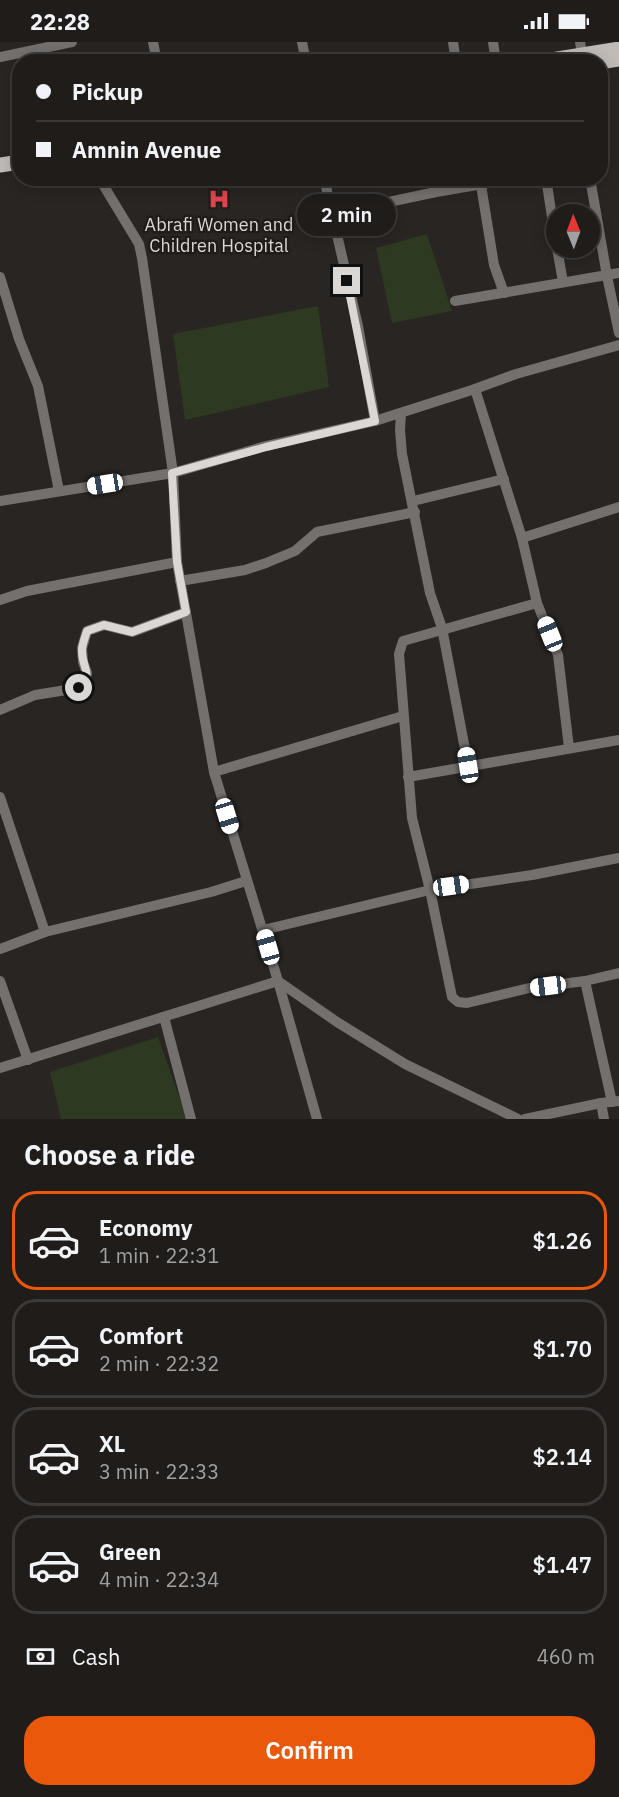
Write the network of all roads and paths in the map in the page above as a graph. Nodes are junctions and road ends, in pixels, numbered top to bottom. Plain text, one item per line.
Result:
1 (72, 42) edge
2 (581, 48) edge
3 (619, 49) edge
4 (14, 54) edge
5 (563, 54) edge
6 (104, 186) edge
7 (326, 186) edge
8 (463, 186) edge
9 (482, 186) edge
10 (547, 186) edge
11 (591, 186) edge
12 (550, 204) edge
13 (332, 214) junction
14 (559, 258) edge
15 (619, 273) edge
16 (607, 276) junction
17 (0, 277) edge
18 (563, 282) junction
19 (504, 293) junction
20 (455, 301) dead end
21 (619, 333) edge
22 (619, 345) edge
23 (475, 389) junction
24 (401, 413) junction
25 (375, 421) junction
26 (172, 473) junction
27 (504, 479) junction
28 (59, 491) junction
29 (0, 501) edge
30 (414, 506) junction
31 (619, 507) edge
32 (522, 538) junction
33 (177, 562) junction
34 (180, 581) junction
35 (0, 600) edge
36 (537, 603) junction
37 (186, 612) junction
38 (442, 628) junction
39 (0, 710) edge
40 (404, 716) junction
41 (619, 740) edge
42 (569, 748) junction
43 (468, 765) junction
44 (214, 772) junction
45 (408, 777) junction
46 (0, 797) edge
47 (619, 858) edge
48 (246, 880) junction
49 (430, 890) junction
50 (263, 930) junction
51 (45, 932) junction
52 (0, 949) edge
53 (619, 973) edge
54 (0, 981) edge
55 (278, 981) junction
56 (585, 981) junction
57 (164, 1017) junction
58 (27, 1060) junction
59 (0, 1068) edge
60 (610, 1102) edge
61 (191, 1119) edge
62 (317, 1119) edge
63 (518, 1119) edge
64 (525, 1119) edge
65 (604, 1119) edge

1 - 4 street
2 - 3 main road
2 - 5 main road
6 - 26 street
7 - 13 street
8 - 13 street
9 - 19 street
10 - 12 street
11 - 16 street
13 - 25 street
14 - 18 street
15 - 16 street
16 - 18 street
16 - 21 street
17 - 28 street
18 - 19 street
19 - 20 street
22 - 23 street
23 - 24 street
23 - 27 street
24 - 25 street
24 - 30 street
25 - 26 street
26 - 28 street
26 - 33 street
27 - 30 street
27 - 32 street
28 - 29 street
30 - 34 street
30 - 38 street
31 - 32 street
32 - 36 street
33 - 34 street
33 - 35 street
34 - 37 street
36 - 38 street
36 - 42 street
37 - 39 street
37 - 44 street
38 - 40 street
38 - 43 street
40 - 44 street
40 - 45 street
41 - 42 street
42 - 43 street
43 - 45 street
44 - 48 street
45 - 49 street
46 - 51 street
47 - 49 street
48 - 50 street
48 - 51 street
49 - 50 street
49 - 56 street
50 - 55 street
51 - 52 street
53 - 56 street
54 - 58 street
55 - 57 street
55 - 62 street
55 - 63 street
56 - 60 street
57 - 58 street
57 - 61 street
58 - 59 street
60 - 64 street
60 - 65 street

